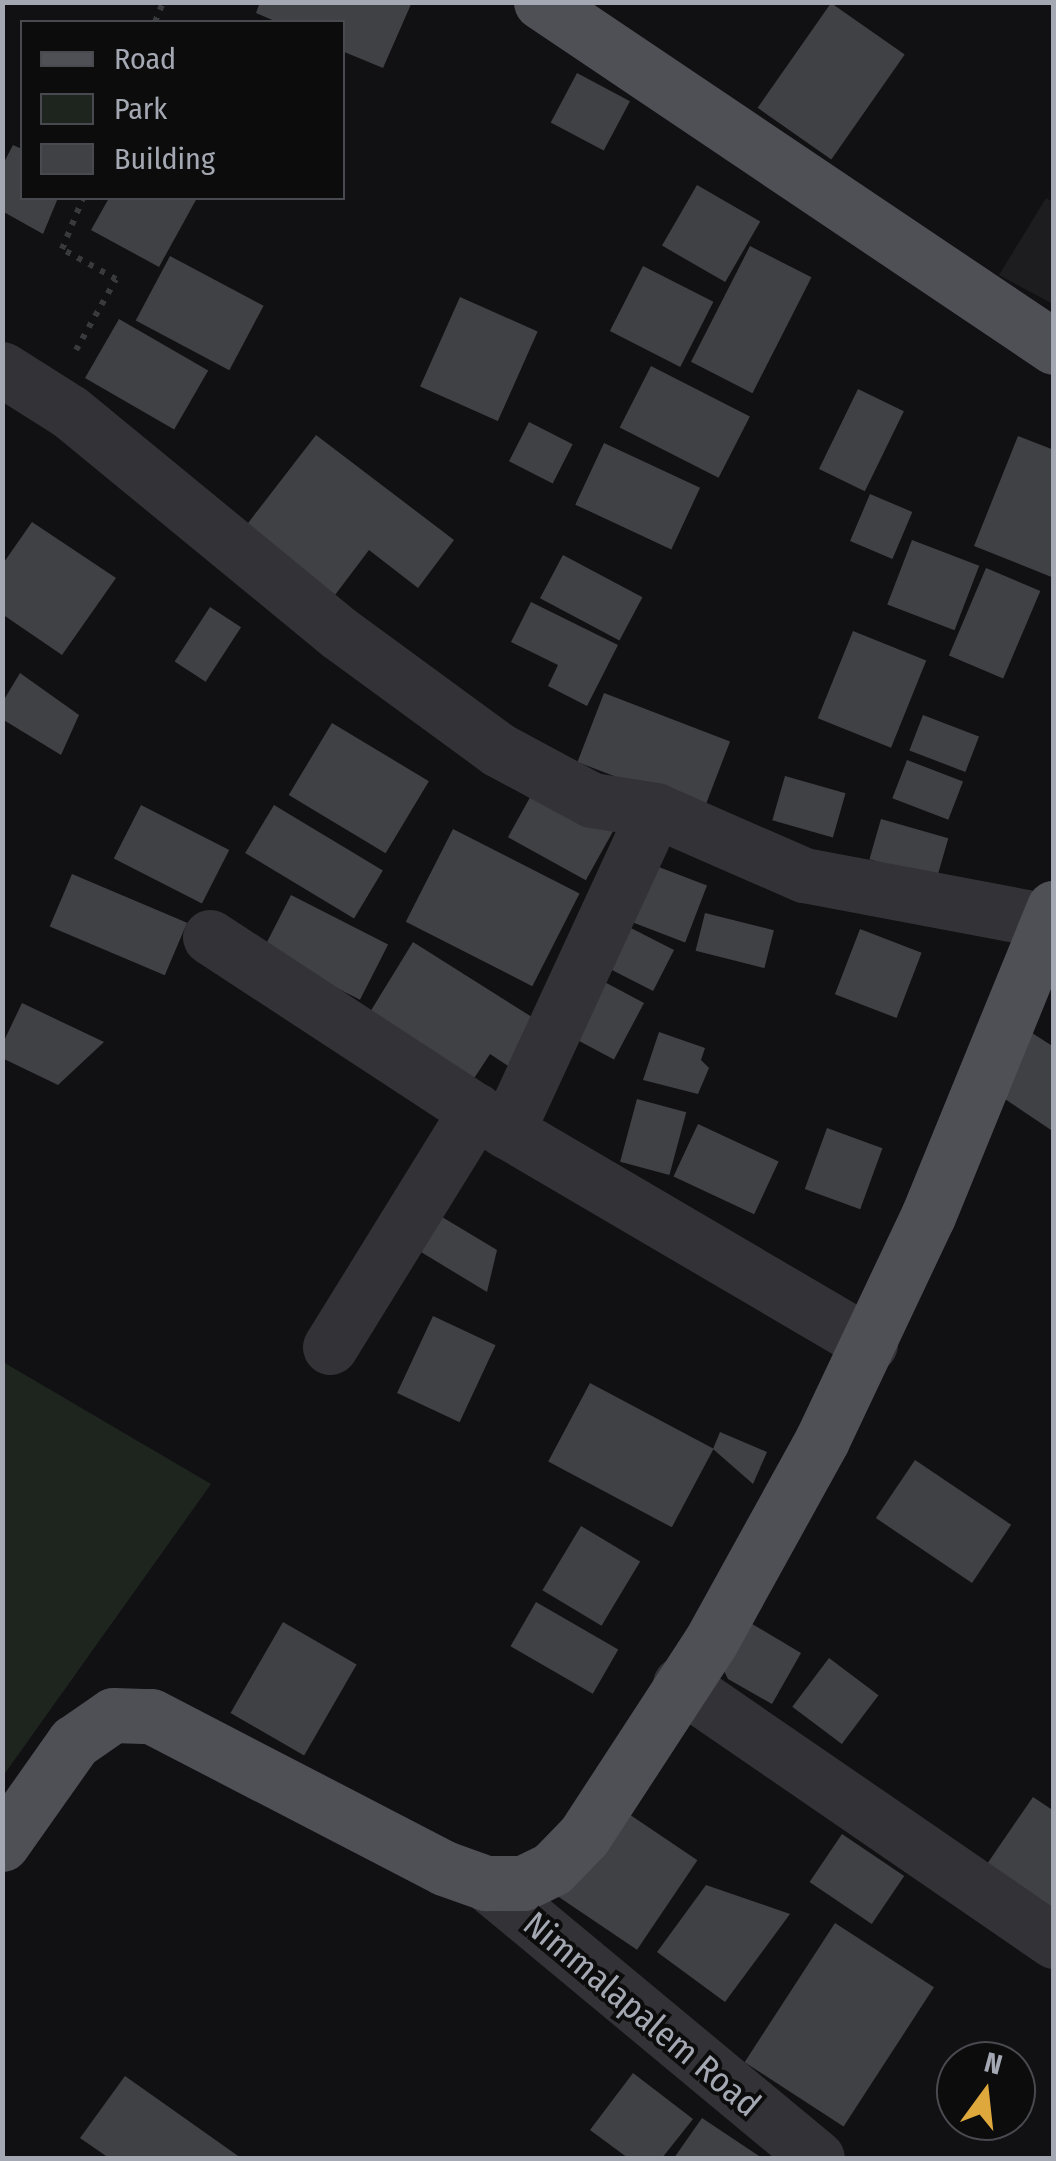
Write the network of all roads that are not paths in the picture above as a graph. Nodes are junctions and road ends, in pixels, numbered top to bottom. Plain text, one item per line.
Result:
1 (540, 2) edge
2 (1054, 347) edge
3 (19, 388) edge
4 (655, 810) junction
5 (1051, 914) edge
6 (210, 937) dead end
7 (492, 1121) junction
8 (870, 1344) junction
9 (330, 1347) dead end
10 (680, 1684) junction
11 (2, 1844) edge
12 (486, 1883) junction
13 (1054, 1941) edge
14 (801, 2154) edge

1 - 2 main road
3 - 4 street
4 - 5 street
4 - 7 street
5 - 8 main road
6 - 7 street
7 - 8 street
7 - 9 street
8 - 10 main road
10 - 12 main road
10 - 13 street
11 - 12 main road
12 - 14 street, Nimmalapalem Road

